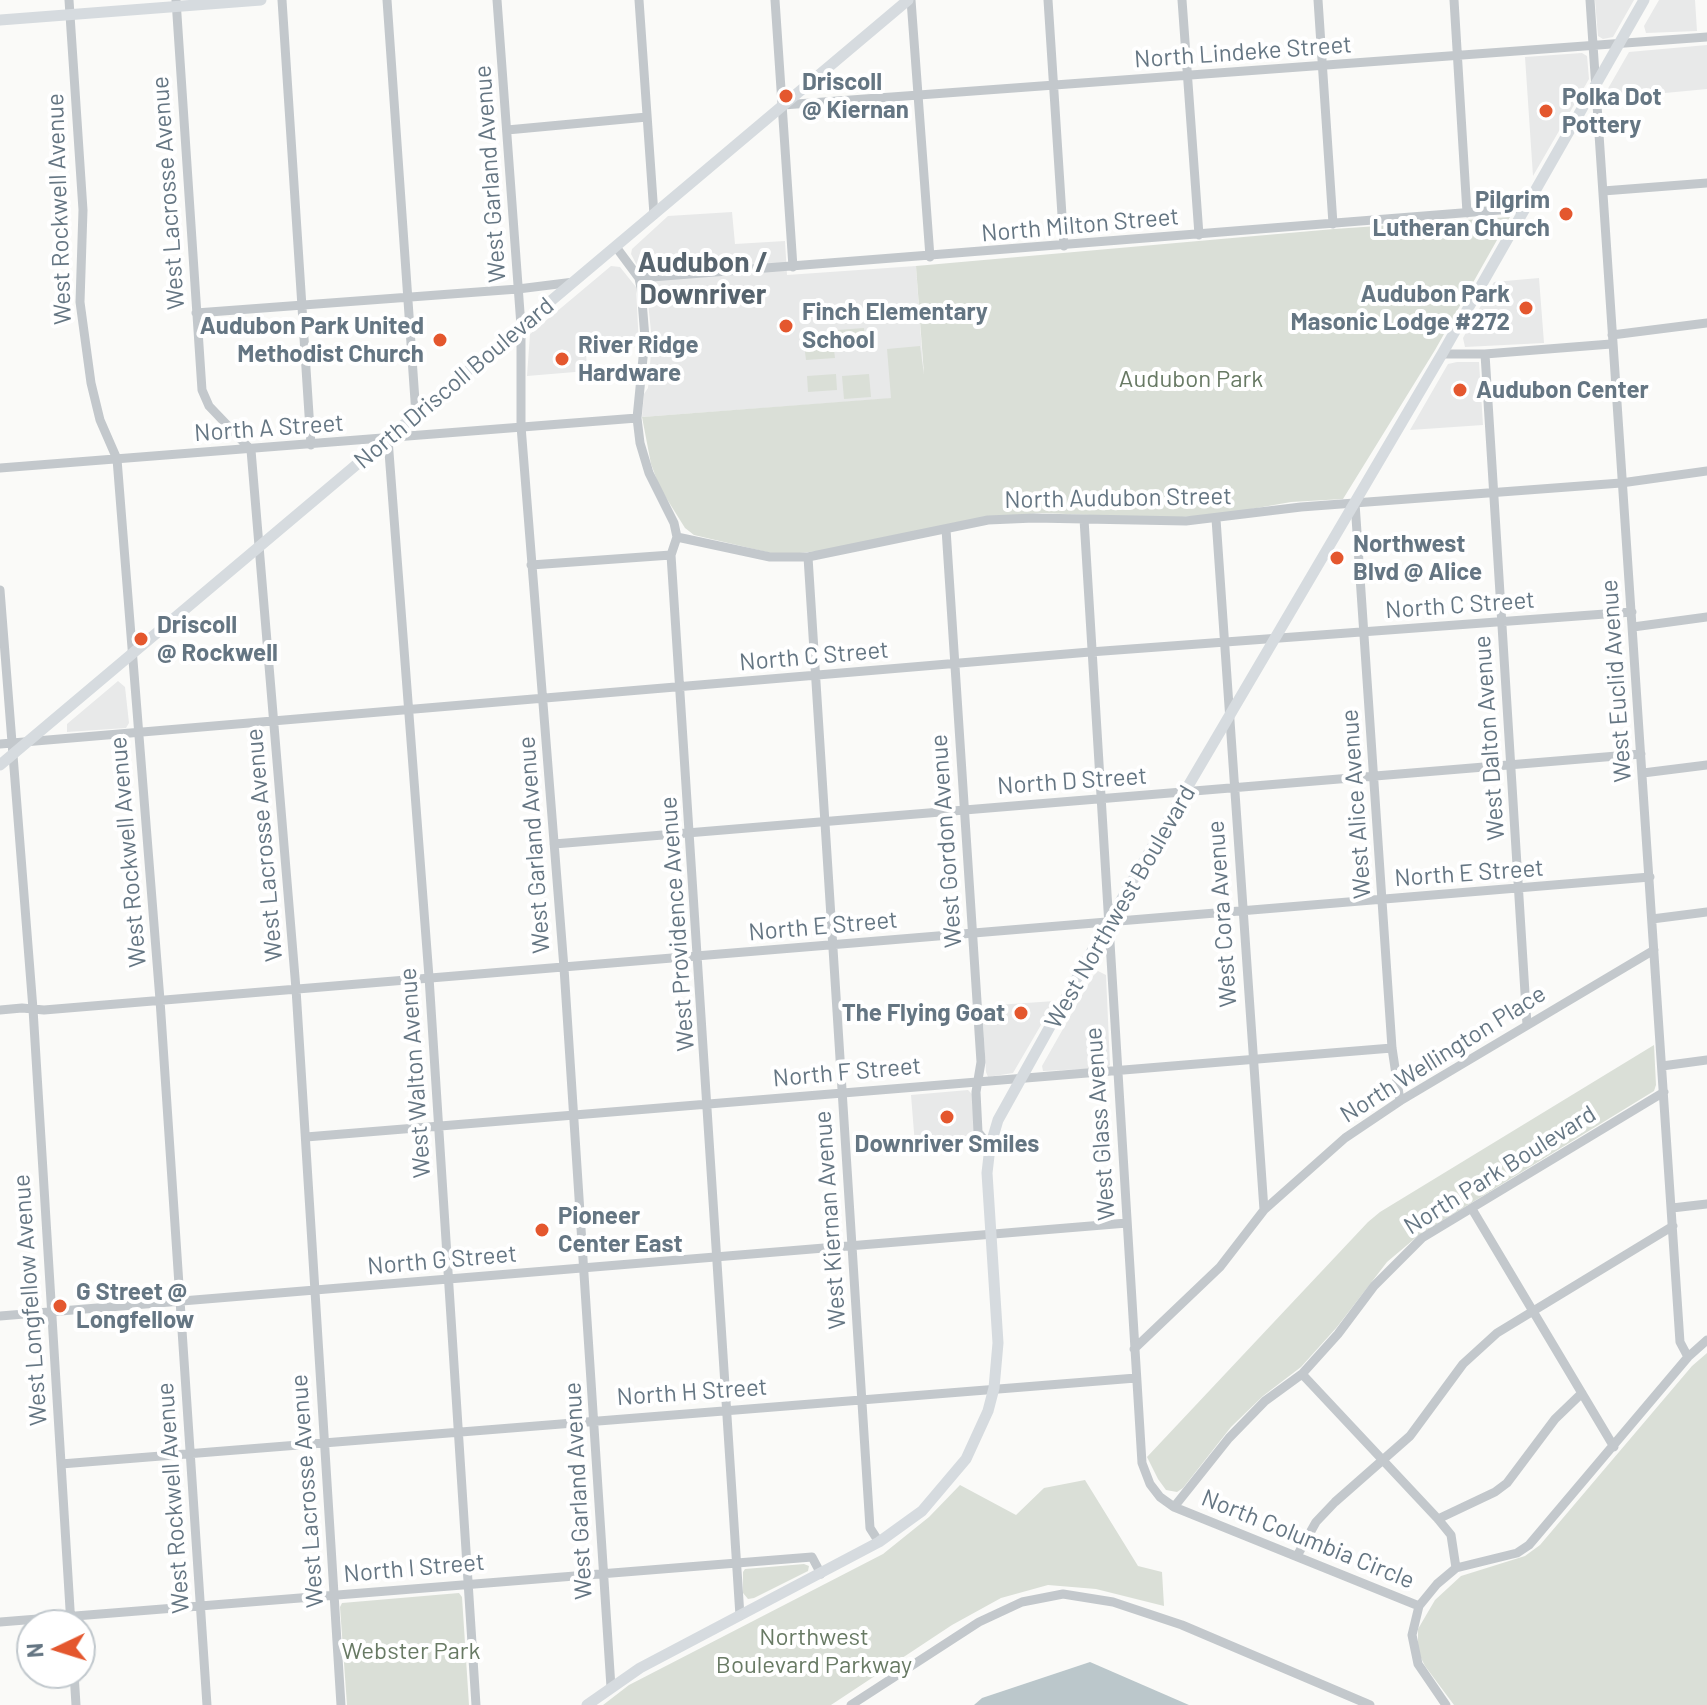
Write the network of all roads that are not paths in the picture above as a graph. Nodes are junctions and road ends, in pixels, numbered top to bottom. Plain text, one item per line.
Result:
1 (69, 0) edge
2 (261, 0) edge
3 (282, 0) edge
4 (387, 0) edge
5 (497, 0) edge
6 (639, 0) edge
7 (775, 0) edge
8 (910, 0) edge
9 (1048, 0) edge
10 (1182, 0) edge
11 (1318, 0) edge
12 (1454, 0) edge
13 (1590, 0) edge
14 (1644, 0) edge
15 (176, 3) edge
16 (70, 14) junction
17 (0, 20) edge
18 (1707, 37) edge
19 (1620, 42) junction
20 (1593, 43) junction
21 (1457, 56) junction
22 (1322, 66) junction
23 (1187, 77) junction
24 (1054, 86) junction
25 (1595, 88) junction
26 (917, 96) junction
27 (783, 105) junction
28 (647, 117) junction
29 (507, 130) junction
30 (1707, 183) edge
31 (1603, 191) junction
32 (1525, 208) junction
33 (1467, 213) junction
34 (654, 215) junction
35 (1333, 224) junction
36 (1199, 235) junction
37 (1064, 246) junction
38 (616, 247) junction
39 (930, 257) junction
40 (793, 267) junction
41 (639, 278) junction
42 (574, 282) junction
43 (518, 289) junction
44 (407, 297) junction
45 (301, 305) junction
46 (196, 313) junction
47 (1707, 323) edge
48 (521, 326) junction
49 (1612, 340) junction
50 (1442, 354) junction
51 (1485, 354) junction
52 (416, 415) junction
53 (637, 418) junction
54 (521, 426) junction
55 (388, 439) junction
56 (311, 445) junction
57 (251, 450) junction
58 (117, 459) junction
59 (0, 468) edge
60 (1707, 471) edge
61 (1621, 483) junction
62 (1494, 493) junction
63 (1355, 503) junction
64 (1084, 519) junction
65 (1216, 519) junction
66 (946, 529) junction
67 (677, 537) junction
68 (259, 547) junction
69 (671, 555) junction
70 (808, 557) junction
71 (531, 565) junction
72 (0, 590) edge
73 (1632, 612) junction
74 (1707, 617) edge
75 (1502, 622) junction
76 (1633, 627) junction
77 (1364, 632) junction
78 (1276, 639) junction
79 (1226, 643) junction
80 (1090, 652) junction
81 (133, 654) junction
82 (955, 664) junction
83 (816, 676) junction
84 (681, 687) junction
85 (542, 698) junction
86 (408, 710) junction
87 (274, 719) junction
88 (1229, 720) junction
89 (139, 732) junction
90 (30, 741) junction
91 (0, 744) edge
92 (13, 748) junction
93 (1641, 754) junction
94 (0, 765) edge
95 (1707, 765) edge
96 (1511, 766) junction
97 (1643, 773) junction
98 (1373, 777) junction
99 (1234, 789) junction
100 (1187, 793) junction
101 (1099, 799) junction
102 (964, 809) junction
103 (825, 821) junction
104 (691, 832) junction
105 (554, 844) junction
106 (1650, 877) junction
107 (1518, 890) junction
108 (1382, 899) junction
109 (1707, 912) edge
110 (1242, 913) junction
111 (1652, 919) junction
112 (1107, 924) junction
113 (972, 933) junction
114 (833, 946) junction
115 (1654, 950) junction
116 (699, 957) junction
117 (564, 968) junction
118 (429, 977) junction
119 (296, 989) junction
120 (160, 1000) junction
121 (33, 1009) junction
122 (0, 1010) edge
123 (1527, 1025) junction
124 (1392, 1048) junction
125 (1707, 1060) edge
126 (1252, 1061) junction
127 (1662, 1066) junction
128 (1117, 1071) junction
129 (1020, 1079) junction
130 (979, 1082) junction
131 (1664, 1092) junction
132 (841, 1093) junction
133 (1400, 1101) junction
134 (708, 1103) junction
135 (574, 1115) junction
136 (439, 1127) junction
137 (306, 1137) junction
138 (990, 1147) junction
139 (1707, 1204) edge
140 (1672, 1208) junction
141 (1472, 1209) junction
142 (1264, 1210) junction
143 (1127, 1223) junction
144 (1673, 1226) junction
145 (991, 1235) junction
146 (852, 1246) junction
147 (718, 1258) junction
148 (585, 1268) junction
149 (449, 1279) junction
150 (314, 1290) junction
151 (181, 1302) junction
152 (1533, 1310) junction
153 (51, 1312) junction
154 (0, 1316) edge
155 (1707, 1340) edge
156 (1134, 1349) junction
157 (1688, 1357) junction
158 (1302, 1374) junction
159 (1136, 1378) junction
160 (994, 1388) junction
161 (1582, 1393) junction
162 (862, 1398) junction
163 (727, 1410) junction
164 (594, 1419) junction
165 (459, 1431) junction
166 (324, 1443) junction
167 (1614, 1447) junction
168 (191, 1454) junction
169 (1383, 1461) junction
170 (61, 1464) junction
171 (1150, 1484) joint
172 (1174, 1507) junction
173 (1438, 1519) junction
174 (879, 1542) junction
175 (1297, 1556) junction
176 (736, 1562) junction
177 (1456, 1568) junction
178 (603, 1573) junction
179 (821, 1574) junction
180 (468, 1583) junction
181 (334, 1595) junction
182 (200, 1606) junction
183 (1419, 1606) junction
184 (70, 1609) edge
185 (740, 1616) junction
186 (96, 1618) edge
187 (611, 1687) junction
188 (207, 1705) edge
189 (341, 1705) edge
190 (476, 1705) edge
191 (587, 1705) edge
192 (851, 1705) edge
193 (1370, 1705) edge
194 (1446, 1705) edge

1 - 16 street, West Rockwell Avenue
2 - 15 main road
3 - 45 street
4 - 44 street
5 - 29 street, West Garland Avenue
6 - 28 street
7 - 27 street
8 - 26 street
8 - 27 main road, North Driscoll Boulevard
9 - 24 street
10 - 23 street
11 - 22 street
12 - 21 street
13 - 20 street, West Euclid Avenue
14 - 19 main road, West Northwest Boulevard
15 - 16 main road
15 - 46 street, West Lacrosse Avenue
16 - 17 main road
16 - 58 street, West Rockwell Avenue
18 - 19 street, North Lindeke Street
19 - 20 street, North Lindeke Street
19 - 25 main road, West Northwest Boulevard
20 - 21 street, North Lindeke Street
20 - 25 street, West Euclid Avenue
21 - 22 street, North Lindeke Street
21 - 33 street
22 - 23 street, North Lindeke Street
22 - 35 street
23 - 24 street, North Lindeke Street
23 - 36 street
24 - 26 street, North Lindeke Street
24 - 37 street
25 - 31 street, West Euclid Avenue
25 - 32 main road, West Northwest Boulevard
26 - 27 street, North Lindeke Street
26 - 39 street
27 - 34 main road, North Driscoll Boulevard
27 - 40 street
28 - 29 street
28 - 34 street
29 - 43 street, West Garland Avenue
30 - 31 street
31 - 49 street, West Euclid Avenue
32 - 33 street, North Milton Street
32 - 50 main road, West Northwest Boulevard
33 - 35 street, North Milton Street
34 - 38 main road, North Driscoll Boulevard
35 - 36 street, North Milton Street
36 - 37 street, North Milton Street
37 - 39 street, North Milton Street
38 - 41 street
38 - 42 main road, North Driscoll Boulevard
39 - 40 street, North Milton Street
40 - 41 street, North Milton Street
41 - 53 street
42 - 43 street
42 - 48 main road, North Driscoll Boulevard
43 - 44 street
43 - 48 street, West Garland Avenue
44 - 45 street
44 - 52 street
45 - 46 street
45 - 56 street
46 - 57 street, West Lacrosse Avenue
47 - 49 street
48 - 52 main road, North Driscoll Boulevard
48 - 54 street, West Garland Avenue
49 - 51 street
49 - 61 street, West Euclid Avenue
50 - 51 street
50 - 63 main road, West Northwest Boulevard
51 - 62 street, West Dalton Avenue
52 - 55 main road, North Driscoll Boulevard
53 - 54 street, North A Street
53 - 67 street
54 - 55 street, North A Street
54 - 71 street, West Garland Avenue
55 - 56 street, North A Street
55 - 68 main road, North Driscoll Boulevard
55 - 86 street, West Walton Avenue
56 - 57 street, North A Street
57 - 58 street, North A Street
57 - 68 street, West Lacrosse Avenue
58 - 59 street, North A Street
58 - 81 street, West Rockwell Avenue
60 - 61 street, North Audubon Street
61 - 62 street, North Audubon Street
61 - 73 street, West Euclid Avenue
62 - 63 street, North Audubon Street
62 - 75 street, West Dalton Avenue
63 - 65 street, North Audubon Street
63 - 77 street, West Alice Avenue
63 - 78 main road, West Northwest Boulevard
64 - 65 street, North Audubon Street
64 - 66 street, North Audubon Street
64 - 80 street, West Glass Avenue
65 - 79 street, West Cora Avenue
66 - 70 street, North Audubon Street
66 - 82 street, West Gordon Avenue
67 - 69 street, West Providence Avenue
67 - 70 street, North Audubon Street
68 - 81 main road, North Driscoll Boulevard
68 - 87 street, West Lacrosse Avenue
69 - 71 street
69 - 84 street, West Providence Avenue
70 - 83 street, West Kiernan Avenue
71 - 85 street, West Garland Avenue
72 - 92 street, West Longfellow Avenue
73 - 75 street, North C Street
73 - 76 street, West Euclid Avenue
74 - 76 street
75 - 77 street, North C Street
75 - 96 street, West Dalton Avenue
76 - 93 street, West Euclid Avenue
77 - 78 street, North C Street
77 - 98 street, West Alice Avenue
78 - 79 street, North C Street
78 - 88 main road, West Northwest Boulevard
79 - 80 street, North C Street
79 - 88 street, West Cora Avenue
80 - 82 street, North C Street
80 - 101 street, West Glass Avenue
81 - 89 street, West Rockwell Avenue
81 - 90 main road, North Driscoll Boulevard
82 - 83 street, North C Street
82 - 102 street, West Gordon Avenue
83 - 84 street, North C Street
83 - 103 street, West Kiernan Avenue
84 - 85 street, North C Street
84 - 104 street, West Providence Avenue
85 - 86 street, North C Street
85 - 105 street, West Garland Avenue
86 - 87 street, North C Street
86 - 118 street, West Walton Avenue
87 - 89 street, North C Street
87 - 119 street, West Lacrosse Avenue
88 - 99 street, West Cora Avenue
88 - 100 main road, West Northwest Boulevard
89 - 90 street, North C Street
89 - 120 street, West Rockwell Avenue
90 - 92 main road, North Driscoll Boulevard
91 - 92 street
92 - 94 main road, North Driscoll Boulevard
92 - 121 street, West Longfellow Avenue
93 - 96 street, North D Street
93 - 97 street, West Euclid Avenue
95 - 97 street
96 - 98 street, North D Street
96 - 107 street, West Dalton Avenue
97 - 106 street, West Euclid Avenue
98 - 99 street, North D Street
98 - 108 street, West Alice Avenue
99 - 100 street, North D Street
99 - 110 street, West Cora Avenue
100 - 101 street, North D Street
100 - 112 main road, West Northwest Boulevard
101 - 102 street, North D Street
101 - 112 street, West Glass Avenue
102 - 103 street, North D Street
102 - 113 street, West Gordon Avenue
103 - 104 street, North D Street
103 - 114 street, West Kiernan Avenue
104 - 105 street, North D Street
104 - 116 street, West Providence Avenue
105 - 117 street, West Garland Avenue
106 - 107 street, North E Street
106 - 111 street, West Euclid Avenue
107 - 108 street, North E Street
107 - 123 street, West Dalton Avenue
108 - 110 street, North E Street
108 - 124 street, West Alice Avenue
109 - 111 street
110 - 112 street, North E Street
110 - 126 street, West Cora Avenue
111 - 115 street, West Euclid Avenue
112 - 113 street, North E Street
112 - 128 street, West Glass Avenue
112 - 129 main road, West Northwest Boulevard
113 - 114 street, North E Street
113 - 130 street, West Gordon Avenue
114 - 116 street, North E Street
114 - 132 street, West Kiernan Avenue
115 - 123 street, North Wellington Place
115 - 127 street, West Euclid Avenue
116 - 117 street, North E Street
116 - 134 street, West Providence Avenue
117 - 118 street, North E Street
117 - 135 street, West Garland Avenue
118 - 119 street, North E Street
118 - 136 street, West Walton Avenue
119 - 120 street, North E Street
119 - 137 street, West Lacrosse Avenue
120 - 121 street, North E Street
120 - 151 street, West Rockwell Avenue
121 - 122 street, North E Street
121 - 153 street, West Longfellow Avenue
123 - 133 street, North Wellington Place
124 - 126 street, North F Street
124 - 133 street, West Alice Avenue
125 - 127 street
126 - 128 street, North F Street
126 - 142 street, West Cora Avenue
127 - 131 street, West Euclid Avenue
128 - 129 street, North F Street
128 - 143 street, West Glass Avenue
129 - 130 street, North F Street
129 - 138 main road, West Northwest Boulevard
130 - 132 street, North F Street
130 - 138 street, West Gordon Avenue
131 - 140 street, West Euclid Avenue
131 - 141 street, North Park Boulevard
132 - 134 street, North F Street
132 - 146 street, West Kiernan Avenue
133 - 142 street, North Wellington Place
134 - 135 street, North F Street
134 - 147 street, West Providence Avenue
135 - 136 street, North F Street
135 - 148 street, West Garland Avenue
136 - 137 street, North F Street
136 - 149 street, West Walton Avenue
137 - 150 street, West Lacrosse Avenue
138 - 145 main road, West Northwest Boulevard
139 - 140 street
140 - 144 street, West Euclid Avenue
141 - 152 street
141 - 158 street, North Park Boulevard
142 - 156 street, North Wellington Place
143 - 145 street, North G Street
143 - 156 street, West Glass Avenue
144 - 152 street
144 - 157 street, West Euclid Avenue
145 - 146 street, North G Street
145 - 160 main road, West Northwest Boulevard
146 - 147 street, North G Street
146 - 162 street, West Kiernan Avenue
147 - 148 street, North G Street
147 - 163 street, West Providence Avenue
148 - 149 street, North G Street
148 - 164 street, West Garland Avenue
149 - 150 street, North G Street
149 - 165 street, West Walton Avenue
150 - 151 street, North G Street
150 - 166 street, West Lacrosse Avenue
151 - 153 street, North G Street
151 - 168 street, West Rockwell Avenue
152 - 161 street
152 - 169 street
153 - 154 street, North G Street
153 - 170 street, West Longfellow Avenue
155 - 157 street, North Columbia Circle
156 - 159 street, West Glass Avenue
157 - 167 street, North Columbia Circle
158 - 169 street
158 - 172 street, North Park Boulevard
159 - 160 street, North H Street
159 - 171 street, West Glass Avenue
160 - 162 street, North H Street
160 - 174 main road, West Northwest Boulevard
161 - 167 street
161 - 173 street
162 - 163 street, North H Street
162 - 174 street, West Kiernan Avenue
163 - 164 street, North H Street
163 - 176 street, West Providence Avenue
164 - 165 street, North H Street
164 - 178 street, West Garland Avenue
165 - 166 street, North H Street
165 - 180 street, West Walton Avenue
166 - 168 street, North H Street
166 - 181 street, West Lacrosse Avenue
167 - 177 street, North Columbia Circle
168 - 170 street, North H Street
168 - 182 street, West Rockwell Avenue
169 - 173 street
169 - 175 street
170 - 184 street, West Longfellow Avenue
171 - 172 street, North Columbia Circle
172 - 175 street, North Columbia Circle
173 - 177 street
174 - 179 main road, West Northwest Boulevard
175 - 183 street, North Columbia Circle
176 - 178 street, North I Street
176 - 179 street, North I Street
176 - 185 street, West Providence Avenue
177 - 183 street, North Columbia Circle
178 - 180 street, North I Street
178 - 187 street, West Garland Avenue
179 - 185 main road, West Northwest Boulevard
180 - 181 street, North I Street
180 - 190 street, West Walton Avenue
181 - 182 street, North I Street
181 - 189 street, West Lacrosse Avenue
182 - 186 street, North I Street
182 - 188 street, West Rockwell Avenue
183 - 194 street
185 - 187 main road, West Northwest Boulevard
187 - 191 main road, West Northwest Boulevard
192 - 193 street

